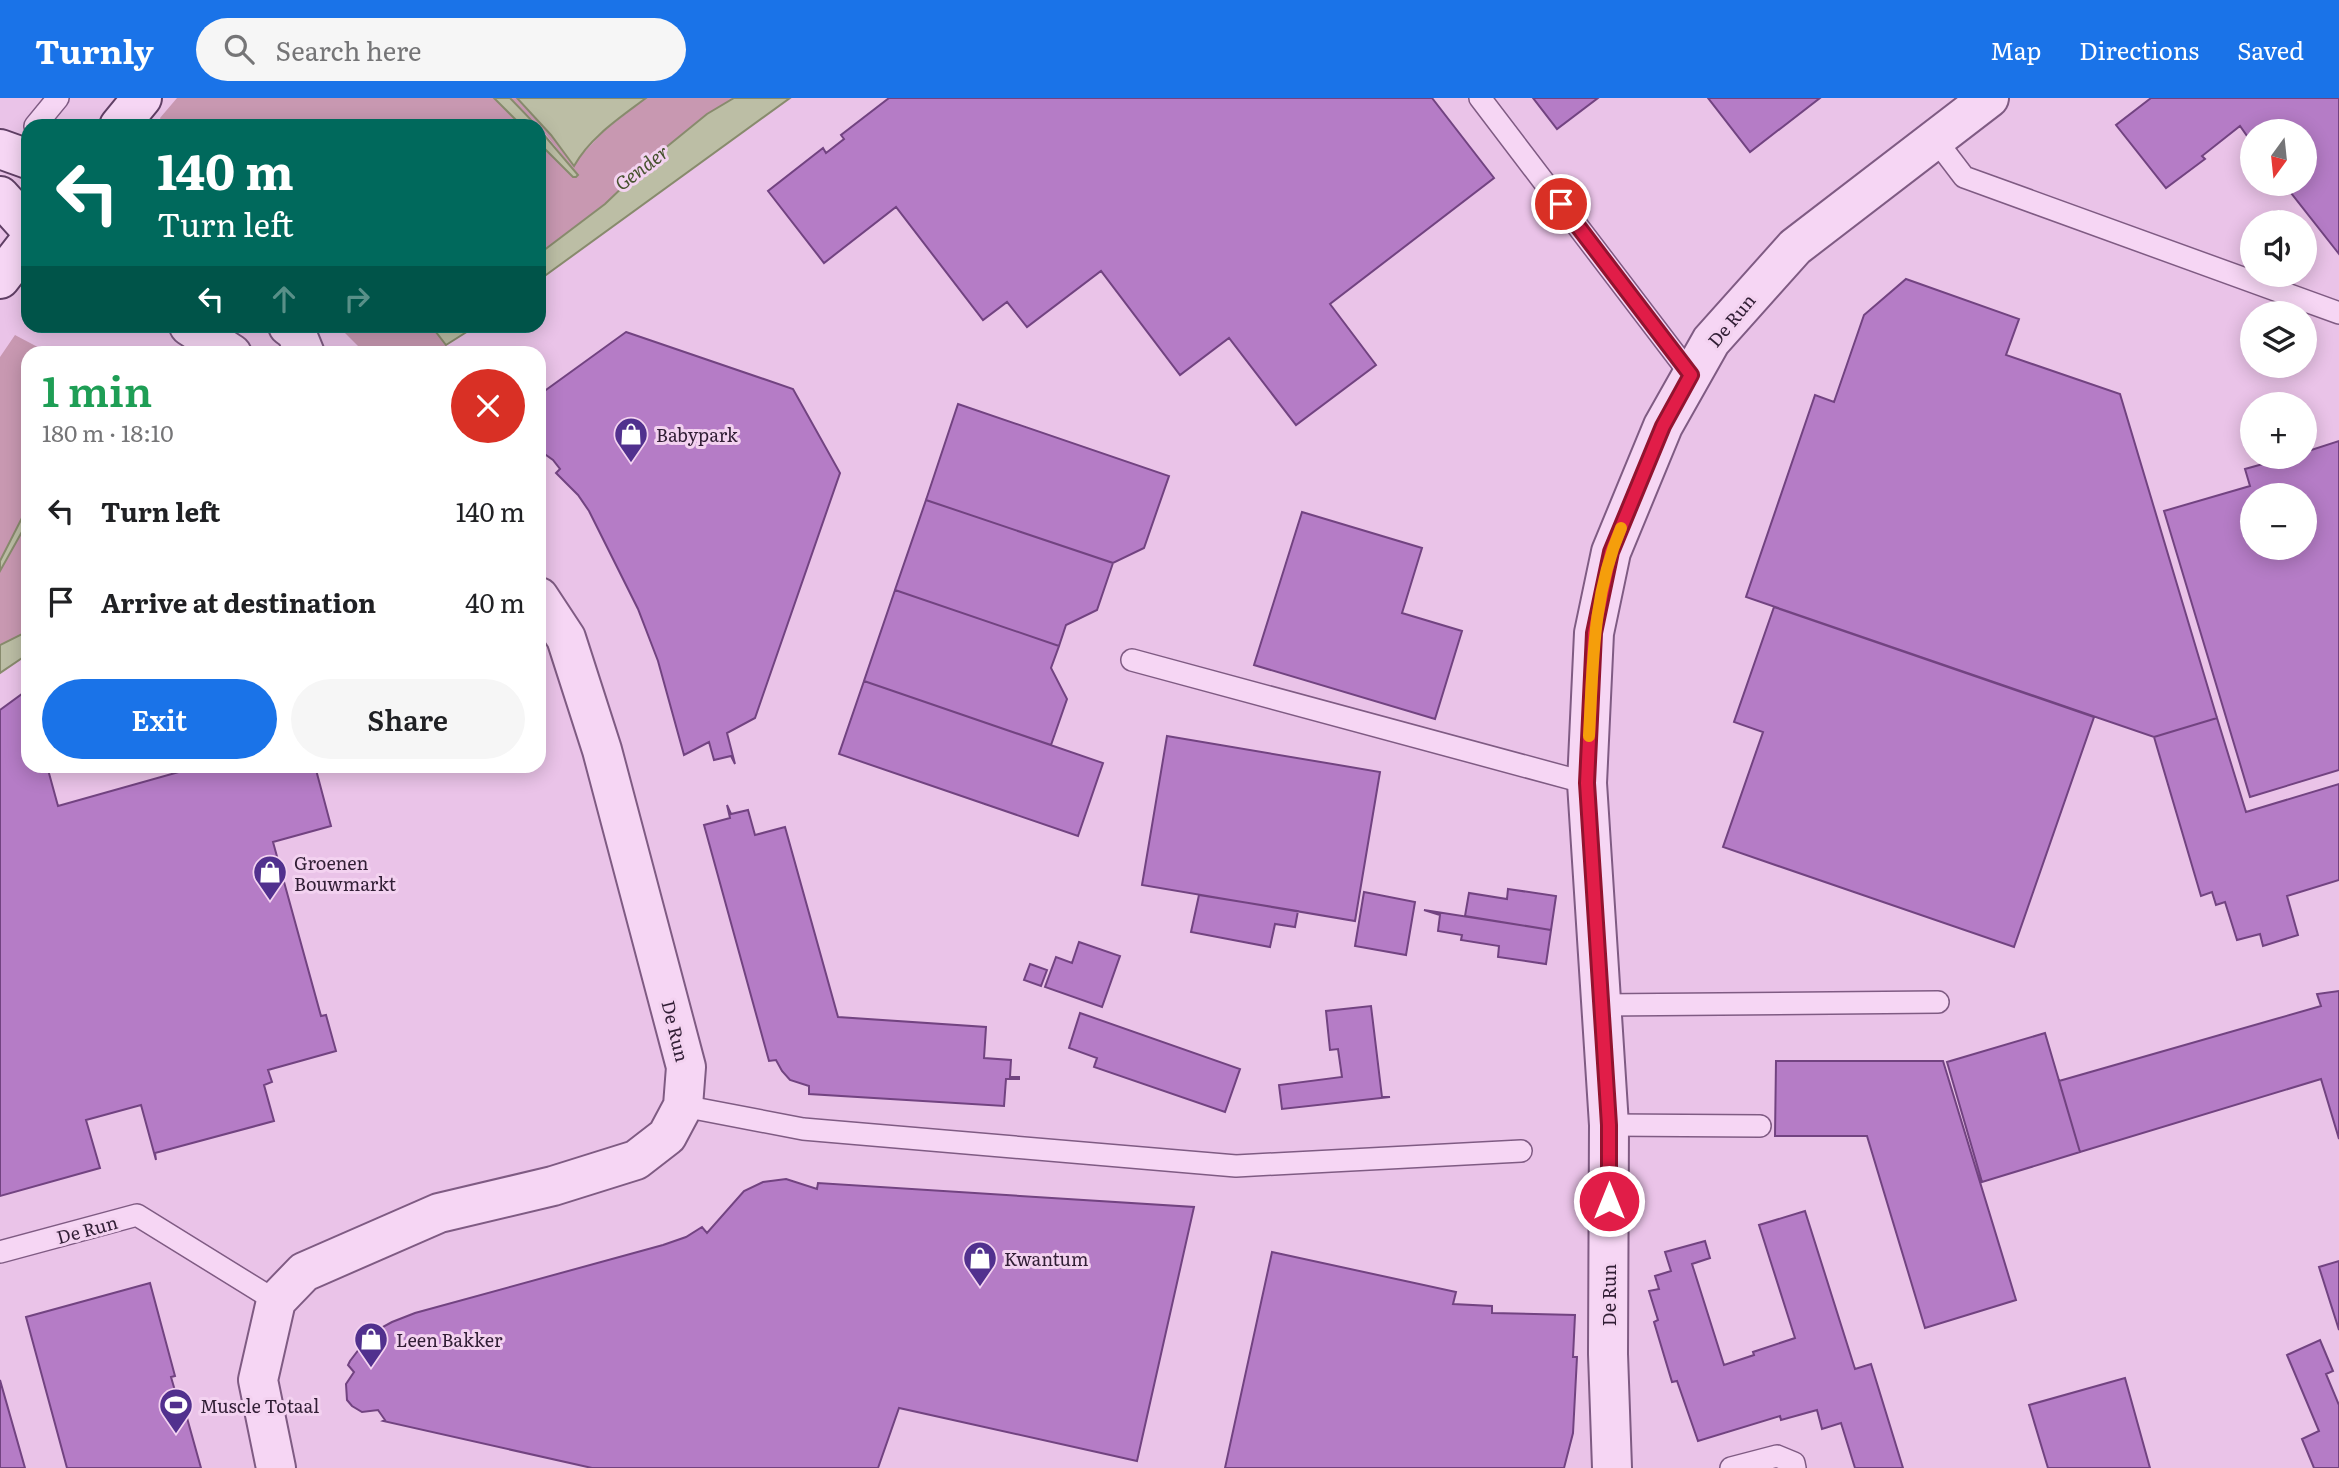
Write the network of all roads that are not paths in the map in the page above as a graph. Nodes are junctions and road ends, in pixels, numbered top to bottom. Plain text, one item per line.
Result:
1 (58, 98) edge
2 (142, 98) edge
3 (1480, 98) edge
4 (1989, 98) edge
5 (42, 119) edge
6 (125, 119) edge
7 (1935, 139) junction
8 (0, 196) edge
9 (21, 219) edge
10 (21, 252) edge
11 (0, 279) edge
12 (2339, 313) edge
13 (200, 333) edge
14 (220, 346) edge
15 (1691, 375) junction
16 (546, 608) edge
17 (1132, 660) dead end
18 (1587, 783) junction
19 (1938, 1002) dead end
20 (1601, 1005) junction
21 (683, 1106) junction
22 (1609, 1125) junction
23 (1760, 1126) dead end
24 (1521, 1151) dead end
25 (0, 1252) edge
26 (276, 1301) junction
27 (276, 1468) edge
28 (1612, 1468) edge
29 (1731, 1468) edge
30 (1795, 1468) edge

1 - 5 lane
2 - 6 street
3 - 15 lane
4 - 7 street, De Run
7 - 12 lane
7 - 15 street, De Run
8 - 9 street
10 - 11 street
13 - 14 street
15 - 18 street, De Run
16 - 21 street, De Run
17 - 18 lane
18 - 20 street, De Run
19 - 20 lane
20 - 22 street, De Run
21 - 24 lane
21 - 26 street, De Run
22 - 23 lane
22 - 28 street, De Run
25 - 26 lane, De Run
26 - 27 street
29 - 30 lane

